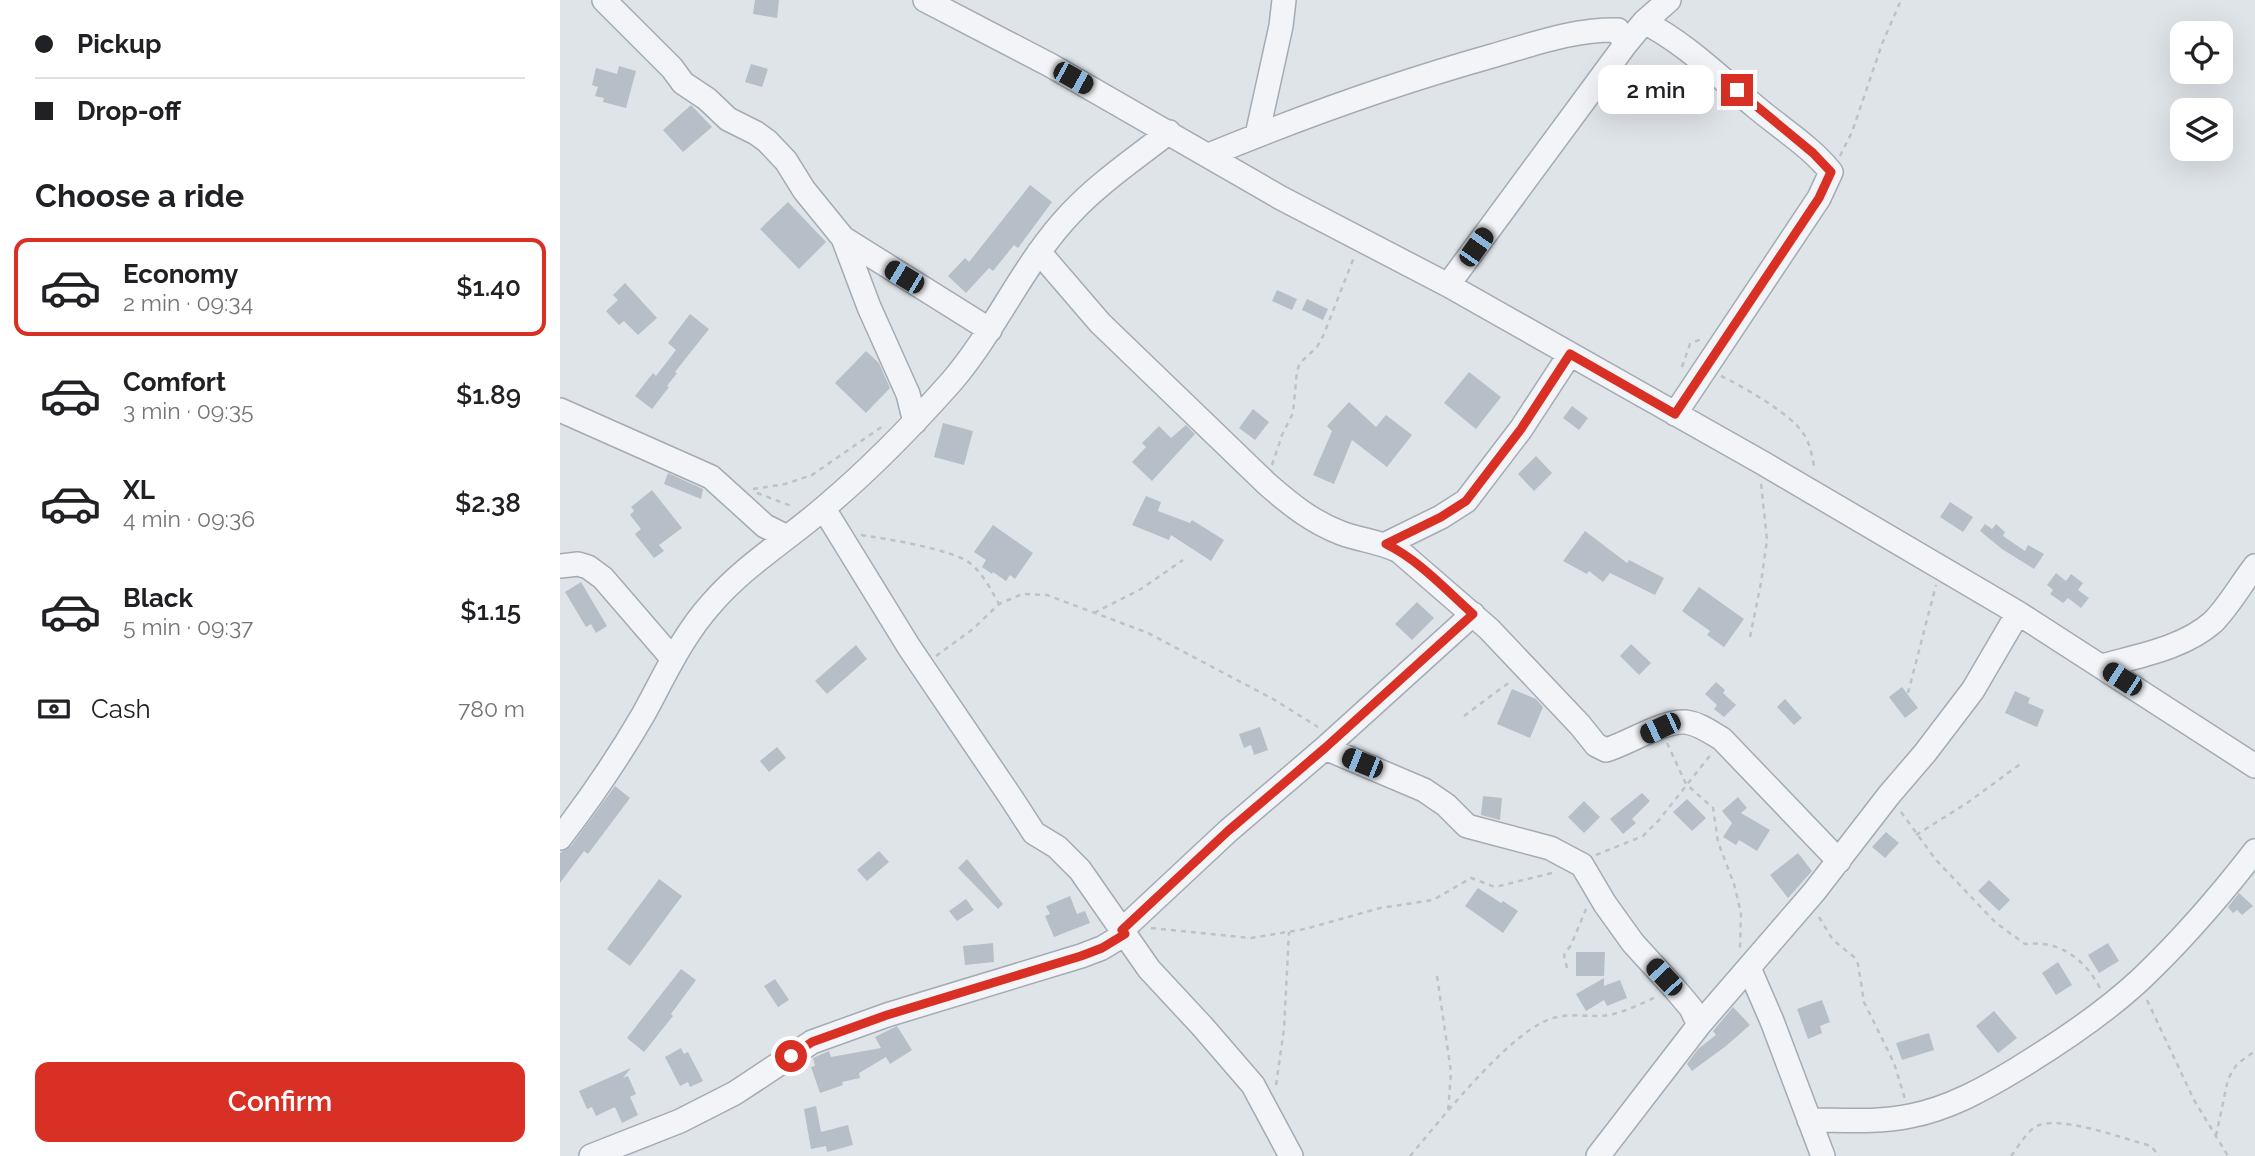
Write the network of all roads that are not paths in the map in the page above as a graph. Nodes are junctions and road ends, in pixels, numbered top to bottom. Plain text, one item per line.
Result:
1 (604, 0) edge
2 (925, 0) edge
3 (1284, 0) edge
4 (1669, 0) edge
5 (1644, 22) junction
6 (1625, 44) junction
7 (1169, 132) junction
8 (1257, 135) junction
9 (1209, 155) junction
10 (843, 238) junction
11 (1039, 253) junction
12 (1448, 285) junction
13 (990, 330) junction
14 (1570, 354) junction
15 (562, 413) edge
16 (1675, 414) junction
17 (914, 417) junction
18 (819, 512) junction
19 (787, 537) junction
20 (1386, 544) junction
21 (2255, 565) edge
22 (560, 566) edge
23 (2018, 612) junction
24 (1473, 614) junction
25 (672, 657) junction
26 (2102, 666) junction
27 (1330, 743) junction
28 (2255, 766) edge
29 (560, 838) edge
30 (2255, 851) edge
31 (1839, 861) junction
32 (1127, 927) junction
33 (1743, 975) junction
34 (1699, 1025) junction
35 (1809, 1120) junction
36 (590, 1156) edge
37 (1291, 1156) edge
38 (1598, 1156) edge
39 (1823, 1156) edge

1 - 10 street
2 - 7 street
3 - 8 street
4 - 5 street
5 - 6 street
5 - 16 street
6 - 8 street
6 - 12 street
7 - 9 street
7 - 11 street
8 - 9 street
9 - 12 street
10 - 13 street
10 - 17 street
11 - 13 street
11 - 20 street
12 - 14 street
13 - 17 street
14 - 16 street
14 - 20 street
15 - 19 street
16 - 23 street
17 - 18 street
18 - 19 street
18 - 32 street
19 - 25 street
20 - 24 street
21 - 26 street
22 - 25 street
23 - 26 street
23 - 31 street
24 - 27 street
24 - 31 street
25 - 29 street
26 - 28 street
27 - 32 street
27 - 34 street
30 - 35 street
31 - 33 street
32 - 36 street
32 - 37 street
33 - 34 street
33 - 35 street
34 - 38 street
35 - 39 street

